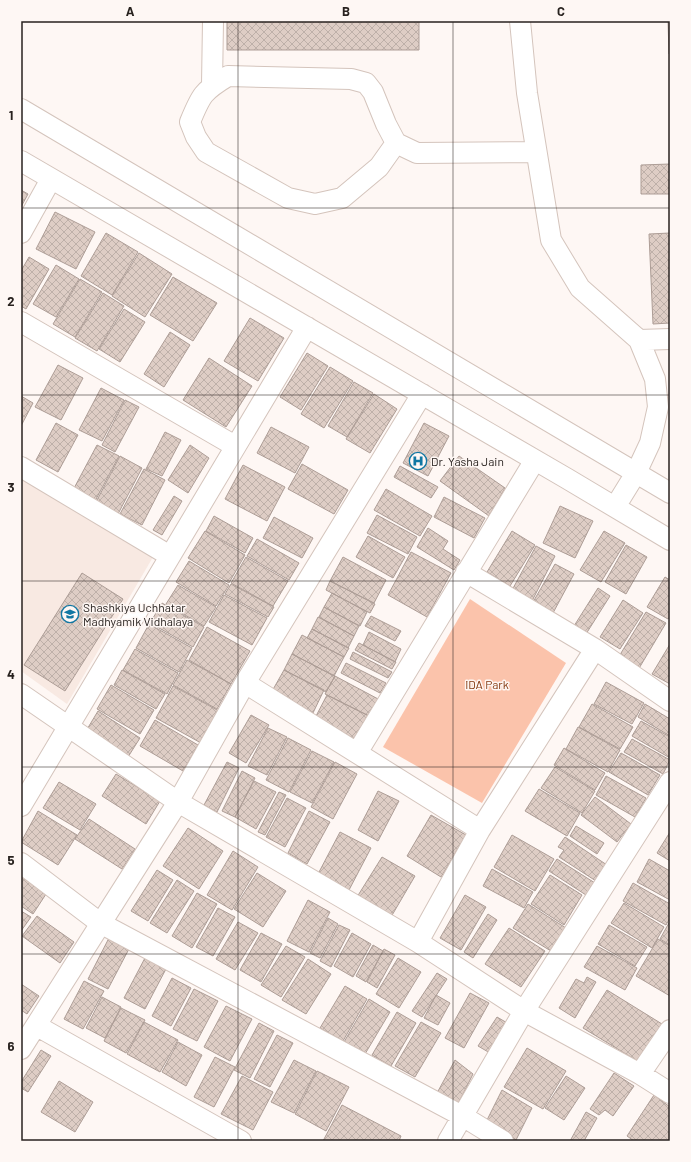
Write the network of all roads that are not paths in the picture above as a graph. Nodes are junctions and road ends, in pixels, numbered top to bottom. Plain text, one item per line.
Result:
1 (213, 21) edge
2 (520, 21) edge
3 (212, 85) junction
4 (21, 109) edge
5 (396, 143) junction
6 (536, 152) junction
7 (21, 161) edge
8 (51, 179) junction
9 (21, 233) edge
10 (21, 322) edge
11 (307, 327) junction
12 (670, 339) edge
13 (639, 340) junction
14 (422, 394) junction
15 (664, 409) edge
16 (235, 446) junction
17 (535, 460) junction
18 (21, 467) edge
19 (636, 473) junction
20 (670, 493) edge
21 (615, 507) junction
22 (670, 540) edge
23 (170, 556) junction
24 (466, 572) junction
25 (594, 649) junction
26 (245, 683) junction
27 (21, 694) edge
28 (670, 700) edge
29 (68, 728) junction
30 (357, 753) junction
31 (670, 782) edge
32 (178, 802) junction
33 (21, 806) edge
34 (480, 830) junction
35 (21, 863) edge
36 (100, 923) junction
37 (418, 942) junction
38 (524, 1011) junction
39 (37, 1026) junction
40 (670, 1030) edge
41 (21, 1049) edge
42 (640, 1074) junction
43 (670, 1093) edge
44 (464, 1117) junction
45 (242, 1141) edge
46 (448, 1141) edge
47 (503, 1141) edge

1 - 3 street
2 - 6 street
3 - 5 street
3 - 5 street
4 - 19 street
5 - 6 street
6 - 13 street
7 - 8 street
8 - 9 street
8 - 11 street
10 - 16 street
11 - 14 street
11 - 16 street
12 - 13 street
13 - 15 street
14 - 17 street
14 - 26 street
15 - 19 street
16 - 23 street
17 - 21 street
17 - 24 street
18 - 23 street
19 - 20 street
19 - 21 street
21 - 22 street
23 - 29 street
24 - 25 street
24 - 30 street
25 - 28 street
25 - 34 street
26 - 30 street
26 - 32 street
27 - 29 street
29 - 32 street
29 - 33 street
30 - 34 street
31 - 38 street
32 - 36 street
32 - 37 street
34 - 37 street
35 - 36 street
36 - 39 street
36 - 44 street
37 - 38 street
38 - 42 street
38 - 44 street
39 - 41 street
39 - 45 street
40 - 42 street
42 - 43 street
44 - 46 street
44 - 47 street

